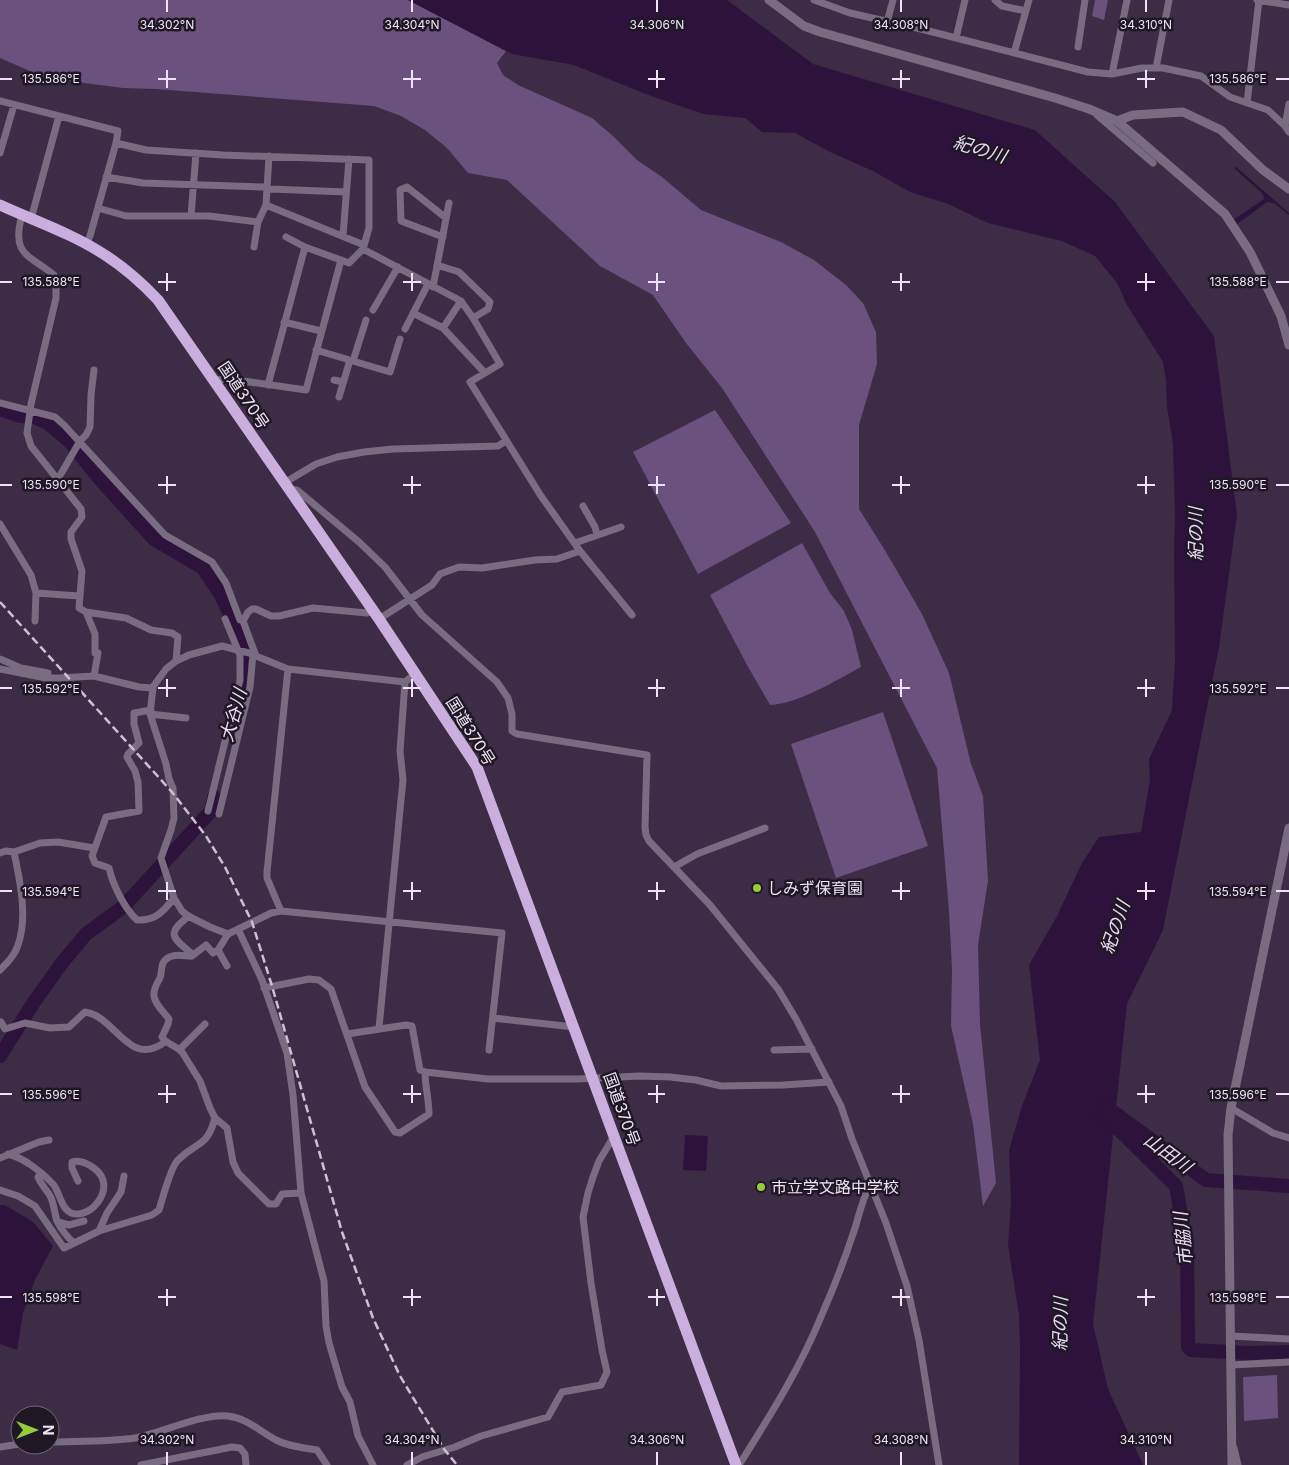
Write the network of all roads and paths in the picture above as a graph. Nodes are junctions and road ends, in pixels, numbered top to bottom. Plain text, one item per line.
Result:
1 (769, 0) edge
2 (814, 0) edge
3 (893, 0) edge
4 (966, 0) edge
5 (995, 0) edge
6 (1029, 0) edge
7 (1085, 0) edge
8 (1127, 0) edge
9 (1169, 0) edge
10 (1258, 0) edge
11 (827, 3) edge
12 (1289, 5) edge
13 (1026, 11) junction
14 (887, 22) junction
15 (956, 38) junction
16 (1078, 47) dead end
17 (1014, 53) junction
18 (1156, 68) junction
19 (1112, 74) junction
20 (0, 101) edge
21 (1247, 103) junction
22 (1289, 104) edge
23 (14, 105) junction
24 (1089, 109) junction
25 (59, 116) junction
26 (1118, 121) junction
27 (4, 127) edge
28 (1287, 129) edge
29 (116, 143) junction
30 (0, 153) edge
31 (196, 153) junction
32 (269, 156) junction
33 (349, 159) junction
34 (1153, 163) dead end
35 (106, 177) junction
36 (194, 185) junction
37 (267, 188) junction
38 (1289, 189) edge
39 (346, 192) junction
40 (449, 203) dead end
41 (0, 205) edge
42 (266, 205) junction
43 (98, 208) junction
44 (191, 216) junction
45 (27, 217) junction
46 (446, 218) junction
47 (258, 222) junction
48 (343, 236) junction
49 (286, 237) dead end
50 (442, 237) junction
51 (86, 244) junction
52 (254, 246) dead end
53 (305, 247) junction
54 (364, 247) junction
55 (341, 260) junction
56 (437, 265) junction
57 (398, 267) junction
58 (430, 285) junction
59 (461, 301) junction
60 (373, 310) dead end
61 (413, 313) junction
62 (473, 318) junction
63 (366, 320) dead end
64 (284, 322) junction
65 (443, 328) junction
66 (405, 330) dead end
67 (322, 331) junction
68 (400, 339) dead end
69 (1289, 345) edge
70 (316, 350) junction
71 (352, 361) junction
72 (94, 370) dead end
73 (484, 373) junction
74 (214, 380) junction
75 (334, 380) dead end
76 (344, 382) junction
77 (268, 385) junction
78 (339, 397) dead end
79 (0, 403) edge
80 (30, 410) junction
81 (80, 441) junction
82 (506, 442) junction
83 (58, 479) junction
84 (286, 486) junction
85 (583, 506) dead end
86 (0, 524) edge
87 (621, 527) dead end
88 (597, 535) junction
89 (574, 543) junction
90 (580, 551) junction
91 (36, 593) junction
92 (79, 596) junction
93 (410, 599) junction
94 (86, 612) junction
95 (376, 614) junction
96 (632, 615) dead end
97 (225, 619) dead end
98 (35, 620) dead end
99 (243, 621) junction
100 (246, 652) junction
101 (0, 659) edge
102 (176, 661) junction
103 (0, 669) edge
104 (288, 669) junction
105 (415, 674) junction
106 (94, 676) junction
107 (62, 678) junction
108 (406, 682) junction
109 (153, 688) junction
110 (150, 712) junction
111 (186, 718) dead end
112 (208, 811) dead end
113 (218, 814) dead end
114 (765, 828) dead end
115 (1289, 828) edge
116 (94, 848) junction
117 (14, 852) junction
118 (0, 853) edge
119 (674, 867) junction
120 (174, 898) junction
121 (281, 911) junction
122 (189, 916) junction
123 (389, 921) junction
124 (238, 929) junction
125 (228, 934) junction
126 (218, 950) junction
127 (192, 956) junction
128 (228, 966) dead end
129 (0, 970) edge
130 (264, 988) junction
131 (493, 1018) junction
132 (1, 1022) dead end
133 (205, 1024) dead end
134 (574, 1027) junction
135 (379, 1028) junction
136 (347, 1034) junction
137 (165, 1042) junction
138 (180, 1049) junction
139 (812, 1049) junction
140 (489, 1050) dead end
141 (774, 1050) dead end
142 (425, 1072) junction
143 (593, 1078) junction
144 (829, 1082) junction
145 (1231, 1108) junction
146 (216, 1118) junction
147 (614, 1136) junction
148 (1289, 1138) edge
149 (48, 1140) dead end
150 (8, 1154) junction
151 (0, 1158) edge
152 (41, 1173) junction
153 (124, 1176) dead end
154 (78, 1181) dead end
155 (871, 1184) junction
156 (0, 1190) edge
157 (301, 1193) junction
158 (84, 1221) dead end
159 (58, 1222) junction
160 (99, 1231) junction
161 (74, 1244) junction
162 (1231, 1336) junction
163 (1289, 1339) edge
164 (1289, 1362) edge
165 (1231, 1365) junction
166 (1232, 1437) junction
167 (60, 1442) edge
168 (141, 1465) edge
169 (246, 1465) edge
170 (327, 1465) edge
171 (372, 1465) edge
172 (407, 1465) edge
173 (737, 1465) edge
174 (939, 1465) edge
175 (1232, 1465) edge
176 (1238, 1465) edge

1 - 24 street
2 - 11 street
3 - 14 street
4 - 15 street
5 - 13 street
6 - 13 street
7 - 16 street
8 - 19 street
9 - 18 street
10 - 12 street
10 - 21 street
11 - 14 street
13 - 17 street
14 - 15 street
15 - 17 street
17 - 19 street
18 - 19 street
18 - 21 street
20 - 23 street
21 - 28 street
22 - 28 street
23 - 25 street
23 - 27 street
24 - 26 street
24 - 34 street
25 - 29 street
25 - 45 street
26 - 38 street
26 - 69 street
27 - 30 street
29 - 31 street
29 - 35 street
31 - 32 street
31 - 36 street
32 - 33 street
32 - 37 street
33 - 39 street
33 - 54 street
35 - 36 street
35 - 43 street
36 - 37 street
36 - 44 street
37 - 39 street
37 - 42 street
39 - 48 street
40 - 46 street
41 - 45 highway, 国道370号
42 - 47 street
42 - 48 street
43 - 44 street
43 - 51 street
44 - 47 street
45 - 51 highway, 国道370号
45 - 80 street
46 - 50 street
46 - 50 street
47 - 52 street
48 - 54 street
49 - 53 street
50 - 56 street
51 - 74 highway, 国道370号
53 - 55 street
53 - 64 street
54 - 55 street
54 - 57 street
55 - 67 street
56 - 58 street
56 - 62 street
57 - 58 street
57 - 60 street
58 - 59 street
58 - 61 street
59 - 62 street
59 - 65 street
61 - 65 street
61 - 66 street
62 - 73 street
63 - 71 street
64 - 67 street
64 - 77 street
65 - 73 street
67 - 70 street
68 - 71 street
70 - 71 street
70 - 77 street
71 - 76 street
72 - 81 street
73 - 82 street
74 - 77 street
74 - 84 highway, 国道370号
75 - 76 street
76 - 78 street
79 - 80 street
80 - 81 street
80 - 83 street
81 - 83 street
81 - 99 street
82 - 84 street
82 - 89 street
83 - 92 street
84 - 93 street
84 - 95 highway, 国道370号
85 - 88 street
86 - 91 street
87 - 88 street
88 - 89 street
89 - 90 street
90 - 93 street
90 - 96 street
91 - 92 street
91 - 98 street
92 - 94 street
93 - 95 street
93 - 119 street
94 - 102 street
94 - 106 street
95 - 99 street
95 - 105 highway, 国道370号
97 - 100 street
99 - 100 street
100 - 102 street
100 - 104 street
100 - 112 street
100 - 113 street
101 - 107 street
102 - 109 street
103 - 107 street
104 - 108 street
104 - 121 street
105 - 108 street
105 - 134 highway, 国道370号
106 - 107 street
106 - 109 street
108 - 123 street
109 - 110 street
110 - 111 street
110 - 116 street
110 - 120 street
114 - 119 street
115 - 145 street
116 - 117 street
116 - 120 street
117 - 118 street
117 - 129 street
119 - 139 street
120 - 122 street
121 - 123 street
121 - 124 street
122 - 125 street
122 - 127 street
123 - 131 street
123 - 135 street
124 - 125 street
124 - 130 street
125 - 126 street
126 - 127 street
126 - 128 street
127 - 137 street
130 - 136 street
130 - 157 street
131 - 134 street
131 - 140 street
132 - 137 street
133 - 138 street
134 - 143 highway, 国道370号
135 - 136 street
135 - 142 street
136 - 142 street
137 - 138 street
138 - 146 street
139 - 141 street
139 - 144 street
142 - 143 street
143 - 144 street
143 - 147 highway, 国道370号
144 - 155 street
145 - 148 street
145 - 162 street
146 - 157 street
146 - 160 street
147 - 172 street
147 - 173 highway, 国道370号
149 - 150 street
150 - 151 street
150 - 152 street
152 - 154 street
152 - 159 street
153 - 160 street
155 - 173 street
155 - 174 street
156 - 161 street
157 - 171 street
158 - 159 street
159 - 161 street
160 - 161 street
162 - 163 street
162 - 165 street
164 - 165 street
165 - 166 street
166 - 175 street
166 - 176 street
167 - 170 street
168 - 169 street

